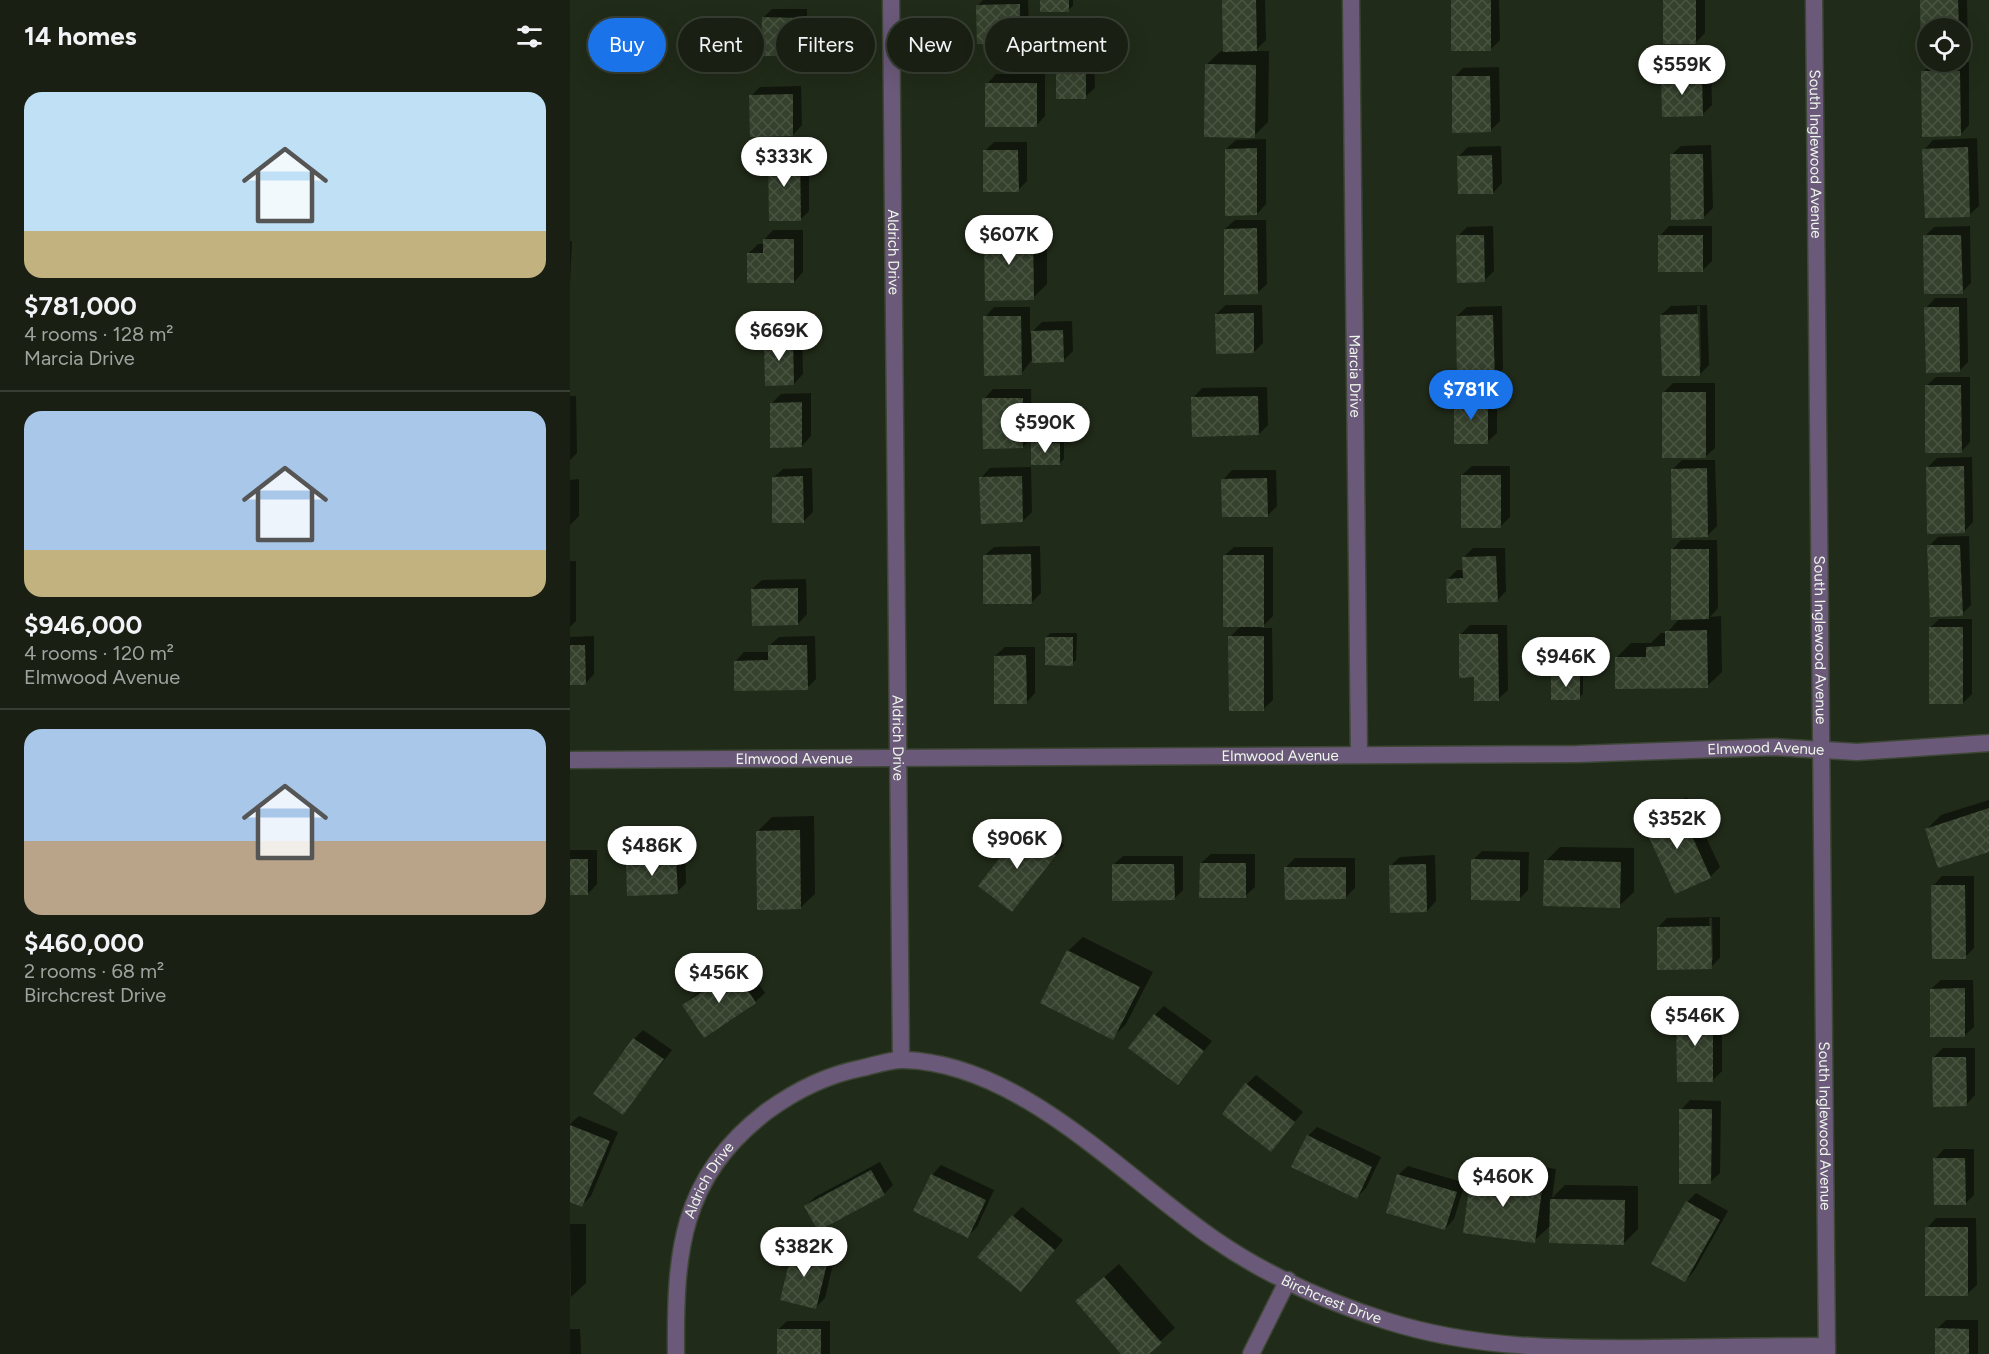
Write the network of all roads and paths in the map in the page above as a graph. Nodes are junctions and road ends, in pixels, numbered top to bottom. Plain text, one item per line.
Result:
1 (891, 0) edge
2 (1351, 0) edge
3 (1814, 0) edge
4 (1989, 743) edge
5 (1821, 749) junction
6 (1359, 754) junction
7 (899, 759) junction
8 (570, 760) edge
9 (901, 1059) junction
10 (1288, 1280) junction
11 (1827, 1350) edge
12 (676, 1354) edge
13 (1251, 1354) edge

1 - 7 street, Aldrich Drive
2 - 6 street, Marcia Drive
3 - 5 street, South Inglewood Avenue
4 - 5 street, Elmwood Avenue
5 - 6 street, Elmwood Avenue
5 - 11 street, South Inglewood Avenue
6 - 7 street, Elmwood Avenue
7 - 8 street, Elmwood Avenue
7 - 9 street, Aldrich Drive
9 - 10 street, Birchcrest Drive
9 - 12 street, Aldrich Drive
10 - 11 street, Birchcrest Drive
10 - 13 street

